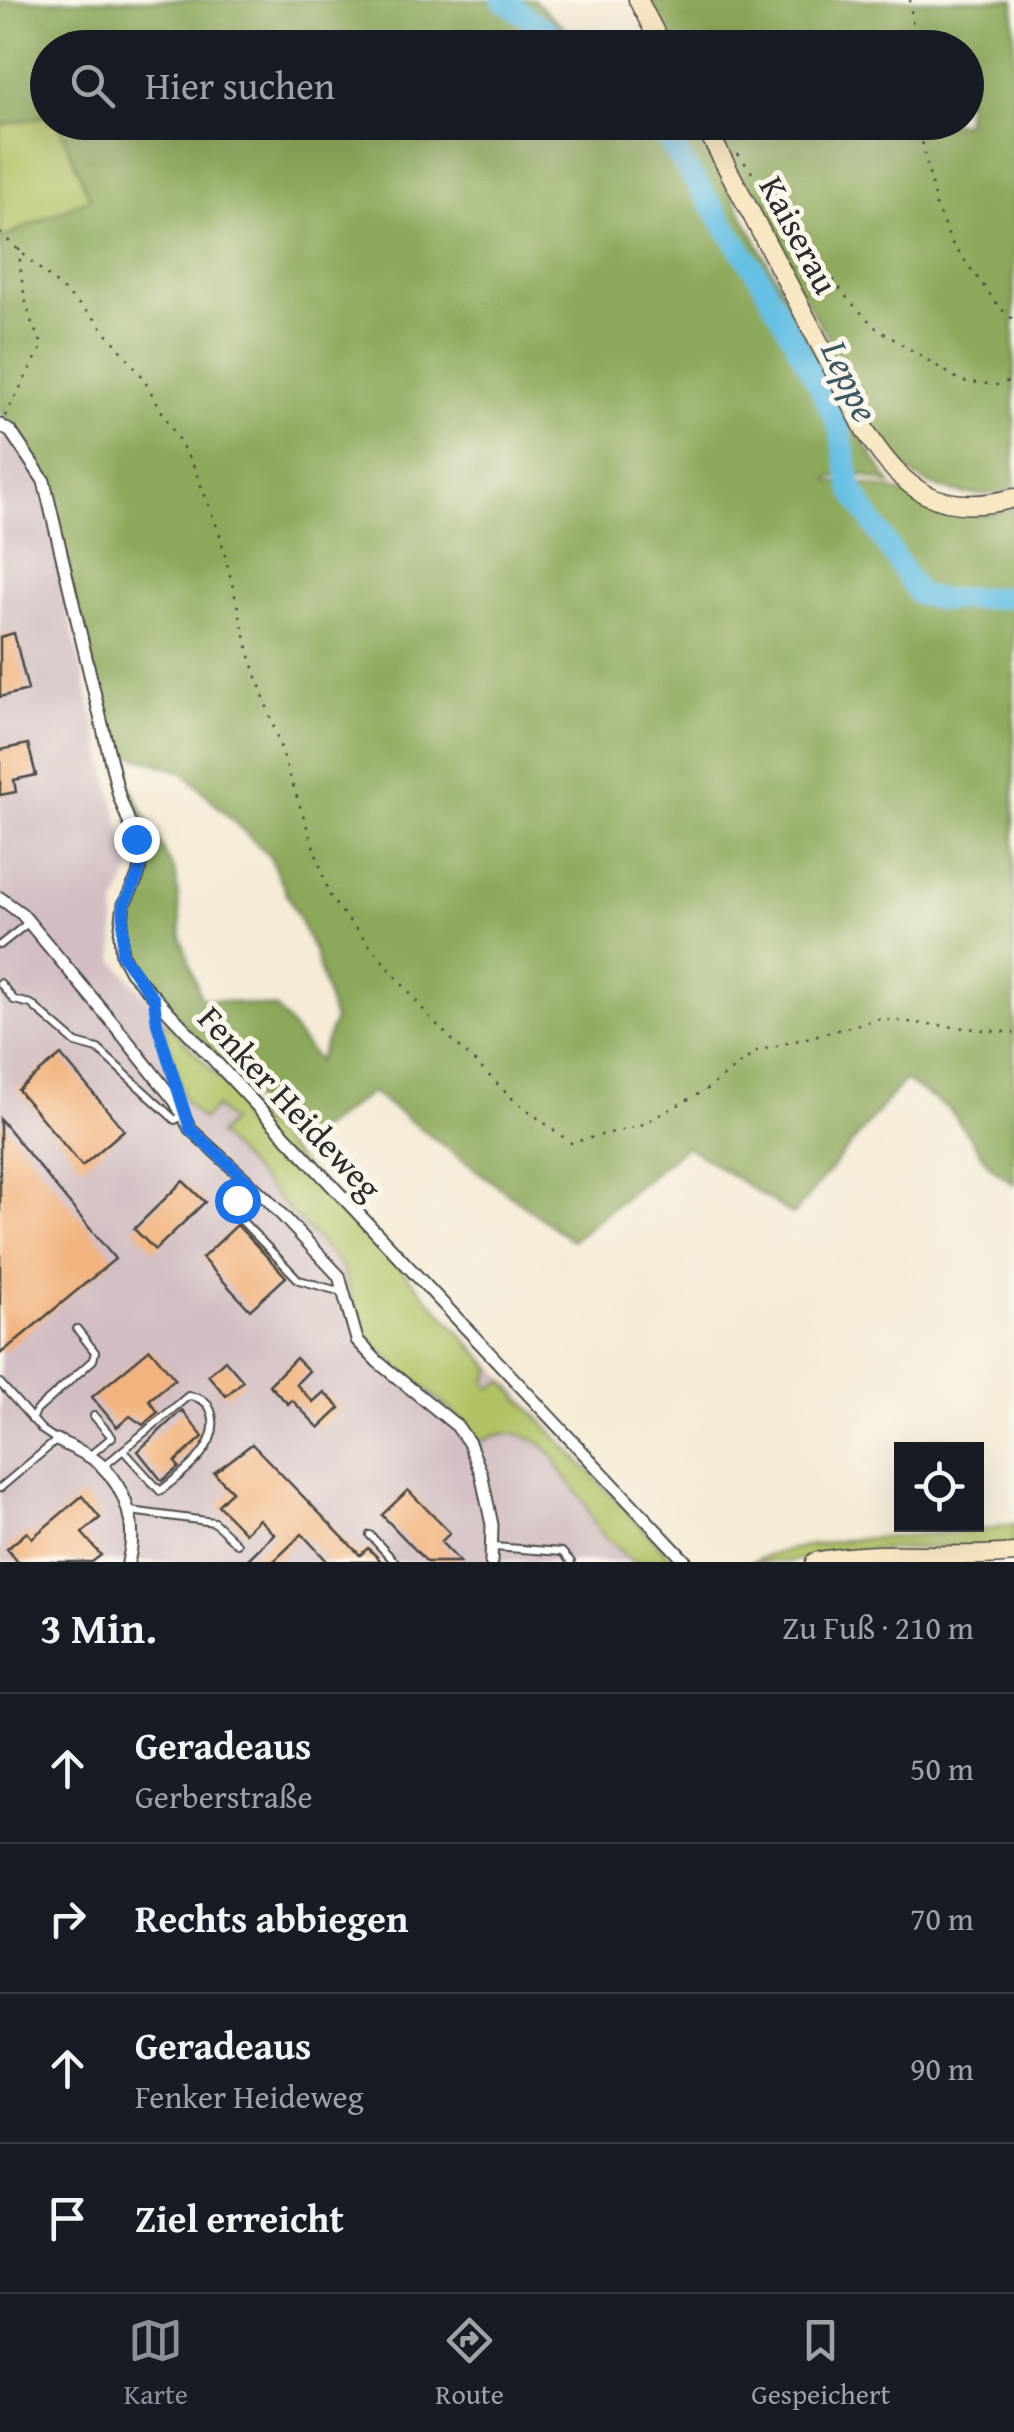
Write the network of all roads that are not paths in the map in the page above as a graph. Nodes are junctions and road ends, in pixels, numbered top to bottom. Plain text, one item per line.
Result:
1 (638, 0) edge
2 (654, 30) edge
3 (712, 140) edge
4 (2, 426) edge
5 (1014, 498) edge
6 (0, 898) edge
7 (29, 922) junction
8 (0, 945) edge
9 (0, 983) edge
10 (183, 1115) junction
11 (247, 1181) junction
12 (344, 1292) junction
13 (77, 1329) dead end
14 (0, 1383) edge
15 (94, 1416) dead end
16 (32, 1420) junction
17 (57, 1440) junction
18 (123, 1450) junction
19 (88, 1457) junction
20 (102, 1468) junction
21 (0, 1488) edge
22 (129, 1511) junction
23 (370, 1535) dead end
24 (237, 1544) dead end
25 (492, 1546) junction
26 (1014, 1553) edge
27 (128, 1562) edge
28 (395, 1562) edge
29 (490, 1562) edge
30 (571, 1562) edge
31 (686, 1562) edge
32 (815, 1562) edge

1 - 2 main road
3 - 5 main road, Kaiserau
4 - 31 street, Fenker Heideweg
6 - 7 street
7 - 8 lane
7 - 10 street
9 - 10 lane
10 - 11 street
11 - 12 street
11 - 12 lane
12 - 25 street
13 - 16 lane
14 - 16 lane
15 - 19 lane
16 - 17 lane
17 - 19 street
17 - 21 lane
18 - 18 lane
18 - 20 lane
19 - 20 street
20 - 22 street
22 - 24 lane
22 - 27 street
23 - 28 lane
25 - 29 street
25 - 30 lane
26 - 32 main road

